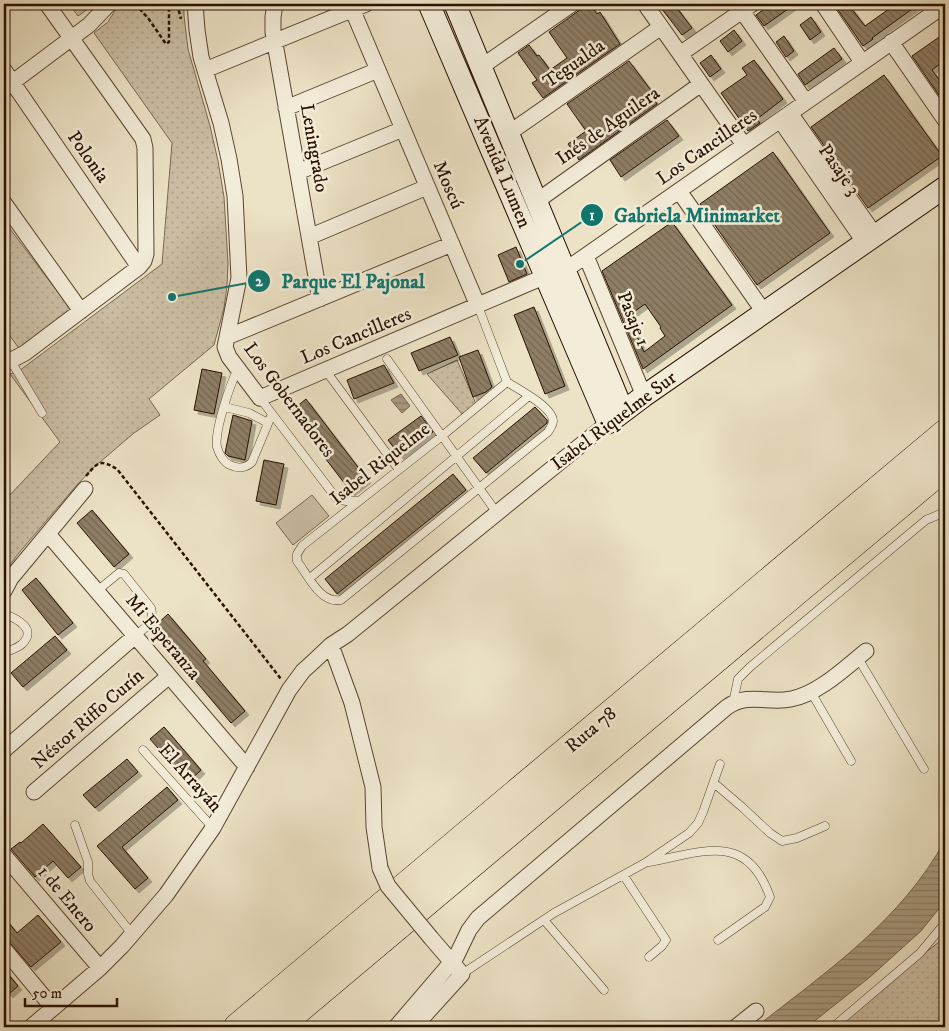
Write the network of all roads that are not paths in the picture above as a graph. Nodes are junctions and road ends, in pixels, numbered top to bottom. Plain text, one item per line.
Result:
1 (47, 4) edge
2 (109, 4) edge
3 (195, 4) edge
4 (275, 4) edge
5 (429, 4) edge
6 (455, 4) edge
7 (572, 4) edge
8 (645, 4) edge
9 (823, 4) edge
10 (945, 4) edge
11 (356, 6) edge
12 (747, 7) edge
13 (556, 8) edge
14 (661, 27) junction
15 (72, 38) junction
16 (275, 41) junction
17 (891, 42) junction
18 (680, 54) junction
19 (862, 62) junction
20 (481, 68) junction
21 (204, 70) junction
22 (378, 70) junction
23 (7, 80) edge
24 (702, 84) junction
25 (806, 102) junction
26 (286, 108) junction
27 (785, 116) junction
28 (945, 120) edge
29 (404, 130) junction
30 (509, 134) junction
31 (744, 145) junction
32 (298, 172) junction
33 (427, 187) junction
34 (945, 187) edge
35 (679, 191) junction
36 (537, 201) junction
37 (4, 204) edge
38 (309, 237) junction
39 (870, 239) junction
40 (452, 244) junction
41 (586, 256) junction
42 (139, 267) junction
43 (556, 273) junction
44 (320, 298) junction
45 (478, 306) junction
46 (81, 311) junction
47 (764, 312) junction
48 (227, 337) junction
49 (383, 353) junction
50 (6, 360) edge
51 (238, 369) junction
52 (326, 370) junction
53 (507, 382) junction
54 (528, 396) junction
55 (644, 396) junction
56 (260, 398) junction
57 (225, 407) junction
58 (42, 414) dead end
59 (272, 414) junction
60 (616, 417) junction
61 (268, 423) junction
62 (945, 434) edge
63 (442, 436) junction
64 (456, 457) junction
65 (945, 466) edge
66 (399, 470) junction
67 (83, 485) road end
68 (479, 489) junction
69 (359, 501) junction
70 (945, 512) edge
71 (497, 513) junction
72 (48, 534) junction
73 (310, 578) junction
74 (4, 591) edge
75 (97, 591) junction
76 (4, 614) edge
77 (135, 636) junction
78 (331, 645) junction
79 (4, 653) edge
80 (862, 655) joint
81 (169, 676) junction
82 (811, 692) junction
83 (732, 703) junction
84 (4, 750) edge
85 (143, 750) dead end
86 (851, 761) dead end
87 (720, 764) dead end
88 (247, 767) junction
89 (924, 769) dead end
90 (714, 783) junction
91 (34, 792) dead end
92 (75, 824) dead end
93 (824, 826) dead end
94 (213, 828) junction
95 (4, 855) edge
96 (645, 863) junction
97 (624, 876) junction
98 (544, 920) junction
99 (945, 924) edge
100 (132, 934) junction
101 (718, 940) dead end
102 (4, 949) edge
103 (649, 957) dead end
104 (452, 962) junction
105 (100, 968) junction
106 (462, 974) junction
107 (604, 990) dead end
108 (53, 1008) junction
109 (756, 1011) dead end
110 (31, 1027) edge
111 (238, 1027) edge
112 (277, 1027) edge
113 (396, 1027) edge
114 (414, 1027) edge
115 (736, 1027) edge
116 (833, 1027) edge

1 - 15 street
2 - 15 street
3 - 21 street, Los Gobernadores
4 - 16 street, Leningrado
5 - 43 street, Avenida Lumen
6 - 20 street, Avenida Lumen
7 - 13 street
8 - 14 street
9 - 19 street
10 - 17 street, Los Cancilleres
11 - 16 street
11 - 22 street, Moscú
12 - 18 street
12 - 25 street
13 - 20 street
14 - 18 street
14 - 30 street, Tegualda
15 - 23 street
15 - 42 street
16 - 21 street
16 - 26 street, Leningrado
17 - 19 street, Los Cancilleres
17 - 28 street
18 - 24 street
19 - 25 street, Los Cancilleres
20 - 30 street, Avenida Lumen
21 - 48 street, Los Gobernadores
22 - 26 street
22 - 29 street, Moscú
23 - 42 street, Polonia
24 - 31 street
24 - 36 street, Inés de Aguilera
25 - 27 street, Los Cancilleres
26 - 32 street, Leningrado
27 - 31 street, Los Cancilleres
27 - 39 street
29 - 32 street
29 - 33 street, Moscú
30 - 36 street, Avenida Lumen
31 - 35 street, Los Cancilleres
32 - 38 street, Leningrado
33 - 38 street
33 - 40 street, Moscú
34 - 39 street, Isabel Riquelme Sur
35 - 41 street, Los Cancilleres
35 - 47 street
36 - 43 street, Avenida Lumen
37 - 46 street
38 - 44 street, Leningrado
39 - 47 street, Isabel Riquelme Sur
40 - 44 street
40 - 45 street, Moscú
41 - 43 street, Los Cancilleres
41 - 55 street, Pasaje 1
42 - 46 street
43 - 45 street, Los Cancilleres
43 - 60 street, Avenida Lumen
44 - 48 street
45 - 49 street, Los Cancilleres
45 - 53 lane, Moscú
46 - 50 street
47 - 55 street, Isabel Riquelme Sur
48 - 51 street, Los Gobernadores
49 - 52 street, Los Cancilleres
49 - 63 lane
50 - 58 lane
51 - 56 street, Los Gobernadores
51 - 57 lane
52 - 56 street, Los Cancilleres
52 - 66 lane
53 - 54 lane
53 - 63 lane, Isabel Riquelme
54 - 64 lane
54 - 68 lane
55 - 60 street, Isabel Riquelme Sur
56 - 59 lane, Los Gobernadores
57 - 61 lane
57 - 61 lane
59 - 61 lane
59 - 69 lane, Los Gobernadores
60 - 71 street, Isabel Riquelme Sur
62 - 111 highway, Ruta 78
63 - 64 lane
63 - 66 lane, Isabel Riquelme
64 - 68 lane
64 - 73 lane
65 - 112 highway, Ruta 78
66 - 69 lane, Isabel Riquelme
67 - 72 street
68 - 71 lane
68 - 73 lane
69 - 73 lane, Isabel Riquelme
70 - 83 lane
71 - 78 street, Isabel Riquelme Sur
72 - 74 street
72 - 75 street, Mi Esperanza
75 - 77 street, Mi Esperanza
75 - 77 lane
76 - 79 lane
77 - 81 street, Mi Esperanza
77 - 84 street
78 - 88 street, Isabel Riquelme Sur
78 - 104 street, bridge
80 - 82 street
80 - 89 lane
81 - 88 street, Mi Esperanza
81 - 91 street, Néstor Riffo Curín
82 - 83 street
82 - 86 lane
83 - 104 street
85 - 94 lane, El Arrayán
87 - 90 lane
88 - 94 street, Isabel Riquelme Sur
90 - 93 lane
90 - 96 lane
92 - 100 lane
94 - 100 street, Isabel Riquelme Sur
95 - 105 street, 1 de Enero
96 - 97 lane
96 - 101 lane
97 - 98 lane
97 - 103 lane
98 - 106 lane
98 - 107 lane
99 - 116 lane
100 - 105 street, Isabel Riquelme Sur
102 - 108 street
104 - 106 street
104 - 113 street
105 - 108 street, Isabel Riquelme Sur
106 - 114 street
108 - 110 street, Isabel Riquelme Sur
109 - 115 street

